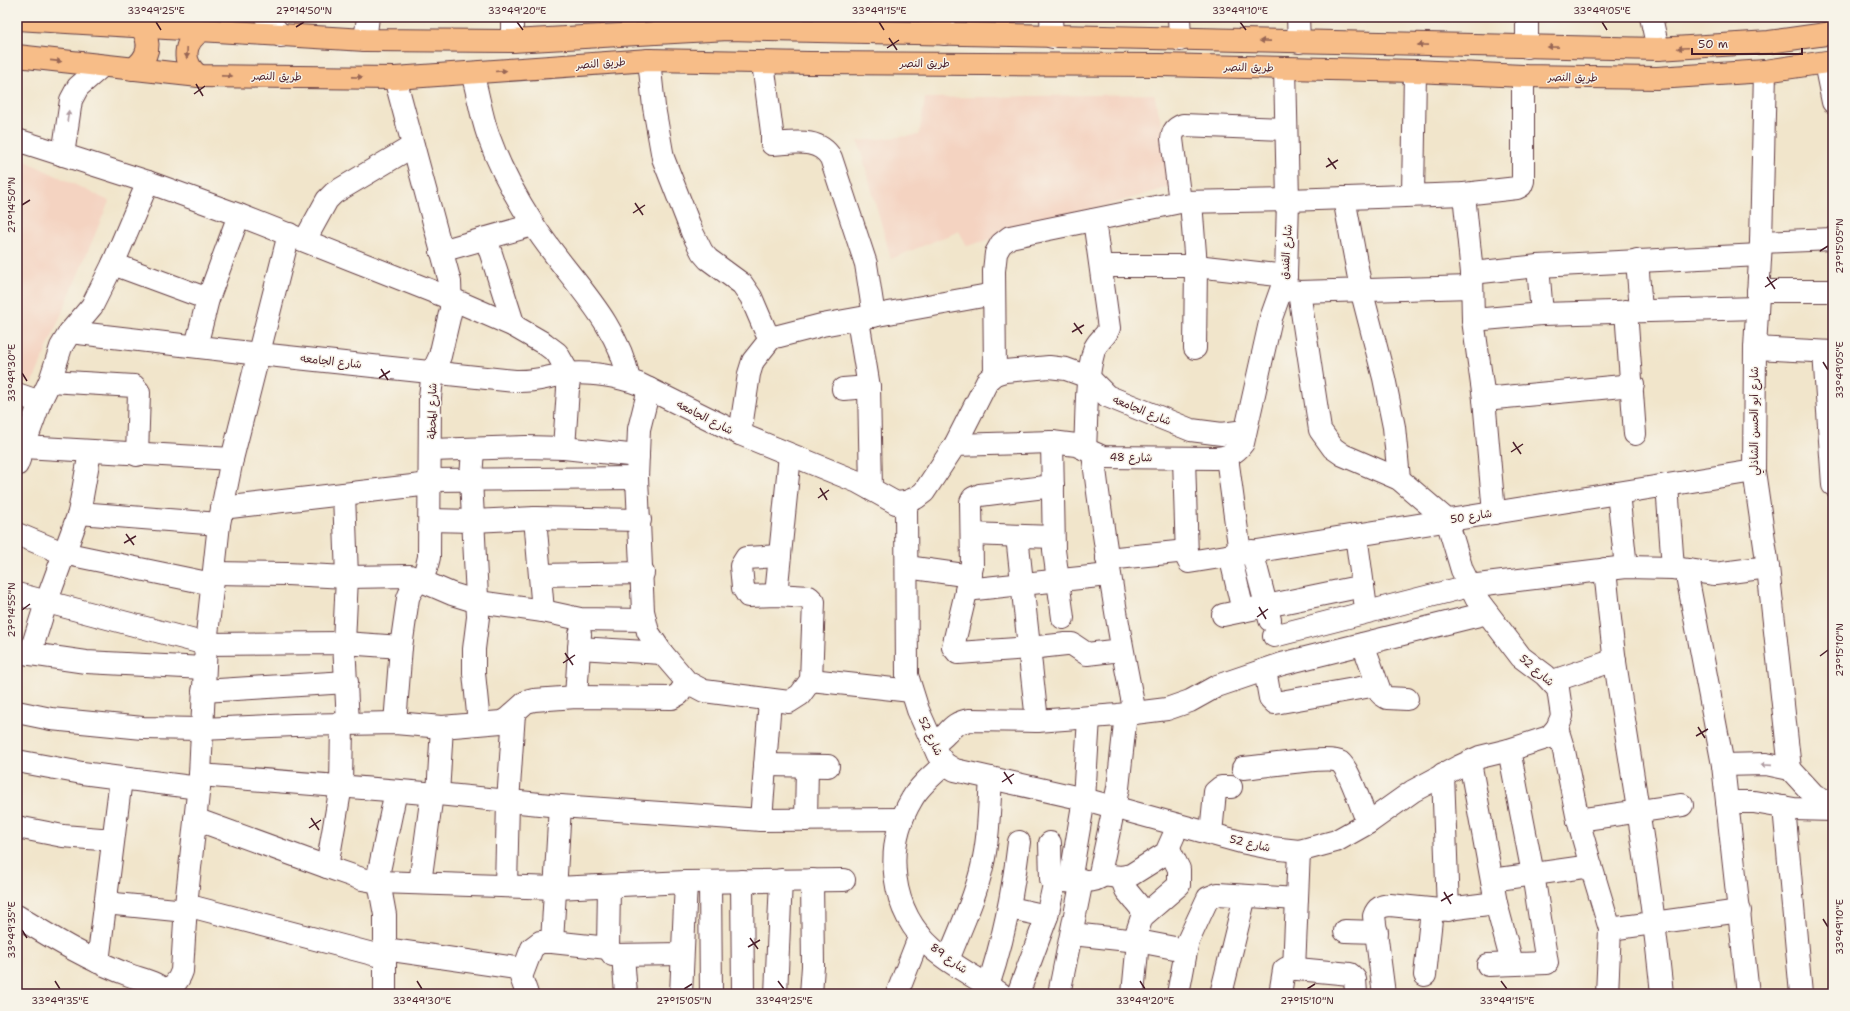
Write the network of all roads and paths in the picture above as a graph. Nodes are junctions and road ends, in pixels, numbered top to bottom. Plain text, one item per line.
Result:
1 (266, 17) edge
2 (368, 17) edge
3 (512, 17) edge
4 (1179, 17) edge
5 (1298, 17) edge
6 (1527, 17) edge
7 (1651, 17) edge
8 (17, 19) edge
9 (728, 23) edge
10 (943, 25) edge
11 (141, 27) junction
12 (1052, 27) edge
13 (202, 31) junction
14 (1833, 33) edge
15 (281, 36) junction
16 (365, 40) junction
17 (1180, 40) junction
18 (512, 41) junction
19 (1299, 42) junction
20 (1527, 47) junction
21 (1658, 49) junction
22 (17, 56) edge
23 (649, 60) junction
24 (1829, 62) edge
25 (763, 63) junction
26 (102, 66) junction
27 (1284, 68) junction
28 (133, 69) junction
29 (1415, 71) junction
30 (1765, 71) junction
31 (472, 73) junction
32 (200, 76) junction
33 (1523, 76) junction
34 (395, 78) junction
35 (1833, 102) edge
36 (1286, 130) junction
37 (17, 140) edge
38 (414, 146) junction
39 (63, 155) junction
40 (148, 182) junction
41 (1464, 194) junction
42 (1413, 195) junction
43 (1344, 198) junction
44 (1288, 200) junction
45 (1185, 202) junction
46 (239, 215) junction
47 (1094, 220) junction
48 (533, 225) junction
49 (297, 237) junction
50 (486, 238) junction
51 (1833, 239) edge
52 (1760, 248) junction
53 (441, 250) junction
54 (1637, 260) junction
55 (113, 264) junction
56 (1102, 266) junction
57 (1196, 266) junction
58 (1538, 266) junction
59 (1472, 280) junction
60 (1289, 285) junction
61 (1361, 289) junction
62 (1833, 291) edge
63 (994, 294) junction
64 (208, 299) junction
65 (452, 299) junction
66 (1757, 300) junction
67 (1634, 310) junction
68 (1542, 314) junction
69 (866, 318) junction
70 (1473, 320) junction
71 (514, 326) junction
72 (70, 332) junction
73 (772, 337) junction
74 (196, 346) junction
75 (1195, 348) dead end
76 (1754, 348) junction
77 (1828, 352) edge
78 (259, 354) junction
79 (433, 371) junction
80 (569, 374) junction
81 (995, 374) junction
82 (1088, 377) junction
83 (50, 381) junction
84 (639, 384) junction
85 (1633, 385) junction
86 (869, 387) junction
87 (843, 389) dead end
88 (17, 394) edge
89 (1484, 399) junction
90 (40, 402) junction
91 (1245, 431) junction
92 (740, 434) junction
93 (1635, 434) dead end
94 (1052, 442) junction
95 (955, 445) junction
96 (473, 448) junction
97 (564, 448) junction
98 (431, 450) junction
99 (1089, 451) junction
100 (90, 452) junction
101 (790, 454) junction
102 (137, 455) junction
103 (21, 456) edge
104 (638, 456) junction
105 (1227, 457) junction
106 (1184, 458) junction
107 (232, 459) junction
108 (1754, 471) junction
109 (637, 478) junction
110 (471, 479) junction
111 (1399, 479) junction
112 (431, 482) junction
113 (1667, 485) junction
114 (1833, 485) edge
115 (1052, 486) junction
116 (872, 489) junction
117 (1618, 493) junction
118 (344, 494) junction
119 (906, 502) junction
120 (1494, 512) junction
121 (79, 513) junction
122 (221, 516) junction
123 (535, 518) junction
124 (430, 520) junction
125 (640, 520) junction
126 (1447, 520) junction
127 (473, 521) junction
128 (17, 534) edge
129 (972, 534) junction
130 (1356, 535) junction
131 (1016, 536) junction
132 (1054, 537) junction
133 (63, 553) junction
134 (1240, 553) junction
135 (780, 556) junction
136 (1188, 556) junction
137 (907, 567) junction
138 (1108, 567) junction
139 (1768, 567) junction
140 (1615, 568) junction
141 (1679, 569) junction
142 (643, 573) junction
143 (540, 575) junction
144 (347, 577) junction
145 (213, 578) junction
146 (421, 579) junction
147 (1057, 580) junction
148 (968, 583) junction
149 (1022, 584) junction
150 (1363, 586) junction
151 (1469, 586) junction
152 (17, 594) edge
153 (776, 595) junction
154 (46, 602) junction
155 (478, 602) junction
156 (1266, 606) junction
157 (544, 611) junction
158 (1366, 612) junction
159 (1487, 612) junction
160 (1063, 618) dead end
161 (580, 619) junction
162 (644, 620) junction
163 (1274, 636) junction
164 (344, 643) junction
165 (206, 644) junction
166 (1363, 644) junction
167 (401, 647) junction
168 (579, 648) junction
169 (1030, 648) junction
170 (1121, 650) junction
171 (23, 653) edge
172 (662, 653) junction
173 (1615, 660) junction
174 (1274, 667) junction
175 (204, 668) junction
176 (811, 680) junction
177 (1553, 681) junction
178 (347, 682) junction
179 (687, 682) junction
180 (1377, 685) junction
181 (203, 691) junction
182 (911, 691) junction
183 (576, 697) junction
184 (1407, 699) dead end
185 (770, 700) junction
186 (17, 712) edge
187 (514, 713) junction
188 (1131, 714) junction
189 (1089, 718) junction
190 (1037, 721) junction
191 (479, 723) junction
192 (345, 724) junction
193 (395, 724) junction
194 (442, 727) junction
195 (1557, 728) junction
196 (201, 729) junction
197 (933, 744) junction
198 (1509, 750) junction
199 (17, 761) edge
200 (1470, 762) junction
201 (945, 764) junction
202 (765, 765) junction
203 (1723, 765) junction
204 (807, 766) junction
205 (828, 766) dead end
206 (1243, 768) dead end
207 (1790, 769) junction
208 (1443, 774) junction
209 (991, 778) junction
210 (121, 779) junction
211 (199, 781) junction
212 (341, 786) junction
213 (1231, 787) dead end
214 (396, 791) junction
215 (435, 794) junction
216 (1084, 799) junction
217 (508, 802) junction
218 (1727, 802) junction
219 (1833, 804) edge
220 (1682, 805) dead end
221 (560, 806) junction
222 (1784, 807) junction
223 (1113, 808) junction
224 (1833, 810) edge
225 (1639, 811) junction
226 (195, 819) junction
227 (902, 819) junction
228 (761, 820) junction
229 (806, 820) junction
230 (1578, 820) junction
231 (1368, 823) junction
232 (1177, 824) junction
233 (17, 827) edge
234 (1211, 833) junction
235 (113, 840) junction
236 (987, 841) junction
237 (1019, 842) junction
238 (1050, 843) junction
239 (1076, 844) junction
240 (1169, 849) junction
241 (1298, 851) junction
242 (327, 866) junction
243 (1591, 866) junction
244 (1533, 874) junction
245 (1086, 879) junction
246 (781, 880) junction
247 (812, 880) junction
248 (844, 880) dead end
249 (1492, 880) junction
250 (742, 881) junction
251 (379, 882) junction
252 (686, 882) junction
253 (710, 882) junction
254 (420, 883) junction
255 (506, 886) junction
256 (609, 887) junction
257 (556, 888) junction
258 (1245, 896) junction
259 (1297, 899) junction
260 (105, 903) junction
261 (1496, 903) junction
262 (186, 908) junction
263 (1010, 908) junction
264 (1440, 910) junction
265 (1740, 911) junction
266 (1145, 913) junction
267 (17, 916) edge
268 (1047, 916) junction
269 (1655, 922) junction
270 (1610, 930) junction
271 (1345, 932) dead end
272 (1377, 932) junction
273 (1072, 934) junction
274 (920, 935) junction
275 (1136, 941) junction
276 (552, 942) junction
277 (1186, 950) junction
278 (616, 952) junction
279 (385, 953) junction
280 (682, 954) junction
281 (948, 960) junction
282 (98, 962) junction
283 (1512, 963) junction
284 (1488, 965) dead end
285 (523, 969) junction
286 (1294, 969) junction
287 (1425, 975) dead end
288 (995, 990) edge
289 (1222, 990) dead end
290 (165, 993) edge
291 (385, 994) edge
292 (527, 994) edge
293 (626, 994) edge
294 (681, 994) edge
295 (711, 994) edge
296 (743, 994) edge
297 (776, 994) edge
298 (811, 994) edge
299 (897, 994) edge
300 (1018, 994) edge
301 (1059, 994) edge
302 (1134, 994) edge
303 (1178, 994) edge
304 (1280, 994) edge
305 (1356, 994) edge
306 (1384, 994) edge
307 (1607, 994) edge
308 (1662, 994) edge
309 (1748, 994) edge
310 (1801, 994) edge

1 - 15 street
2 - 16 street
3 - 18 street
4 - 17 street
5 - 19 street
6 - 20 street
7 - 21 street
8 - 11 main road
9 - 10 main road
9 - 18 main road
10 - 12 main road
11 - 13 main road
11 - 28 main road
12 - 17 main road
13 - 15 main road
13 -> 32 main road
14 -> 21 main road
15 - 16 main road
16 - 18 main road
19 -> 17 main road
20 -> 19 main road
21 -> 20 main road
22 -> 26 main road, طريق النصر
23 - 25 main road, طريق النصر
31 -> 23 main road, طريق النصر
23 - 73 street
24 - 30 main road, طريق النصر
24 - 35 street
25 - 27 main road, طريق النصر
25 - 69 street
26 - 28 main road, طريق النصر
39 -> 26 street
27 - 29 main road, طريق النصر
27 - 36 street, شارع الفندق
28 - 32 main road, طريق النصر
29 - 33 main road, طريق النصر
29 - 42 street
30 - 33 main road, طريق النصر
30 - 52 street, شارع ابو الحسن الشاذلي
31 - 34 main road, طريق النصر
31 - 48 street
32 -> 34 main road, طريق النصر
33 - 41 street
34 - 38 street, شارع المحطة
36 - 44 street, شارع الفندق
36 - 45 street
37 - 39 street
38 - 49 street
38 - 53 street, شارع المحطة
39 - 40 street
40 - 46 street
40 - 55 street
41 - 42 street
41 - 59 street
42 - 43 street
43 - 44 street
43 - 61 street
44 - 45 street
44 - 60 street, شارع الفندق
45 - 47 street
45 - 57 street
46 - 49 street
46 - 64 street
47 - 56 street
47 - 63 street
48 - 50 street
48 - 84 street
49 - 65 street
49 - 78 street
50 - 53 street
50 - 71 street
51 - 52 street
52 - 54 street
52 - 66 street, شارع ابو الحسن الشاذلي
53 - 65 street, شارع المحطة
54 - 58 street
54 - 67 street
55 - 64 street
55 - 72 street
56 - 57 street
56 - 82 street
57 - 60 street
57 - 75 street
58 - 59 street
58 - 68 street
59 - 61 street
59 - 70 street
60 - 61 street
60 - 91 street, شارع الفندق
60 - 111 street
61 - 111 street
62 - 66 street
63 - 69 street
63 - 81 street
64 - 74 street
65 - 71 street
65 - 79 street, شارع المحطة
66 - 67 street
66 - 76 street, شارع ابو الحسن الشاذلي
67 - 68 street
67 - 85 street
68 - 70 street
69 - 73 street
69 - 86 street
70 - 89 street
71 - 80 street
72 - 74 street, شارع الجامعه
72 - 83 street
73 - 92 street
74 - 78 street, شارع الجامعه
76 - 77 street
76 - 108 street, شارع ابو الحسن الشاذلي
77 - 114 street
78 - 79 street, شارع الجامعه
78 - 107 street
79 - 80 street, شارع الجامعه
79 - 98 street, شارع المحطة
80 - 84 street, شارع الجامعه
80 - 97 street
81 - 82 street, شارع الجامعه
81 - 95 street
82 - 91 street, شارع الجامعه
82 - 99 street
83 - 90 street
83 - 102 street
84 - 92 street, شارع الجامعه
84 - 104 street
85 - 89 street
85 - 93 street
86 - 87 street
86 - 116 street
88 - 90 street
89 - 120 street
90 - 103 street
91 - 105 street
92 - 101 street, شارع الجامعه
94 - 95 street, شارع 48
94 - 99 street, شارع 48
94 - 115 street
95 - 119 street
96 - 97 street
96 - 98 street
96 - 110 street
97 - 104 street
98 - 112 street, شارع المحطة
99 - 106 street, شارع 48
99 - 138 street
100 - 102 street
100 - 103 street
100 - 121 street
101 - 116 street, شارع الجامعه
101 - 135 street
102 - 107 street
104 - 109 street
105 - 106 street, شارع 48
105 - 134 street
106 - 136 street
107 - 122 street
108 - 113 street, شارع 50
108 - 139 street, شارع ابو الحسن الشاذلي
109 - 110 street
109 - 125 street
110 - 112 street
110 - 127 street
111 - 126 street
112 - 118 street
112 - 124 street, شارع المحطة
113 - 117 street, شارع 50
113 - 141 street
115 - 129 street
115 - 132 street
116 - 119 street, شارع الجامعه
117 - 120 street, شارع 50
117 - 140 street
118 - 122 street
118 - 144 street
119 - 137 street, شارع 52
120 - 126 street, شارع 50
121 - 122 street
121 - 133 street
122 - 145 street
123 - 125 street
123 - 127 street
123 - 143 street
124 - 127 street
124 - 146 street, شارع المحطة
125 - 142 street
126 - 130 street, شارع 50
126 - 151 street, شارع 52
127 - 155 street
128 - 133 street
129 - 131 street
129 - 148 street
130 - 134 street, شارع 50
130 - 150 street
131 - 132 street
131 - 149 street
132 - 147 street
133 - 145 street
133 - 154 street
134 - 136 street, شارع 50
134 - 156 street
134 - 156 street
135 - 153 street
135 - 153 street
136 - 138 street, شارع 50
137 - 148 street, شارع 50
137 - 182 street, شارع 52
138 - 147 street, شارع 50
138 - 170 street
139 - 141 street
139 - 207 street, شارع ابو الحسن الشاذلي
140 - 141 street
140 - 151 street
140 - 173 street
141 - 203 street
142 - 143 street
142 - 162 street
143 - 157 street
144 - 145 street
144 - 146 street
144 - 164 street
145 - 165 street
146 - 155 street
146 - 167 street, شارع المحطة
147 - 149 street, شارع 50
147 - 160 street
148 - 149 street, شارع 50
148 - 169 street
149 - 169 street
150 - 156 street
150 - 158 street
151 - 158 street
151 - 159 street, شارع 52
152 - 154 street
153 - 176 street
154 - 165 street
154 - 171 street
155 - 157 street
155 - 191 street
156 - 163 street
157 - 161 street
158 - 163 street
159 - 166 street
159 - 177 street, شارع 52
161 - 162 street
161 - 168 street
162 - 172 street
163 - 174 street
164 - 165 street
164 - 167 street
164 - 178 street
165 - 175 street
166 - 174 street
166 - 180 street
167 - 193 street, شارع المحطة
168 - 172 street
168 - 183 street
169 - 170 street
169 - 190 street
170 - 188 street
171 - 175 street
172 - 179 street
173 - 177 street
173 - 225 street
174 - 180 street
174 - 188 street
175 - 181 street
176 - 182 street
176 - 185 street
177 - 195 street, شارع 52
178 - 181 street
178 - 192 street
179 - 183 street
179 - 185 street
180 - 184 street
181 - 196 street
182 - 197 street, شارع 52
183 - 187 street
185 - 202 street
186 - 196 street
187 - 191 street
187 - 217 street
188 - 189 street
188 - 223 street
189 - 190 street
189 - 216 street
190 - 197 street
191 - 194 street
192 - 193 street
192 - 196 street
192 - 212 street
193 - 194 street
194 - 215 street
195 - 198 street, شارع 52
195 - 230 street
196 - 211 street
197 - 201 street, شارع 52
198 - 200 street, شارع 52
198 - 244 street
199 - 210 street
200 - 208 street, شارع 52
200 - 249 street
201 - 209 street, شارع 52
201 - 227 street, شارع 89
202 - 204 street
202 - 228 street
207 -> 203 street
203 - 218 street
204 - 205 street
204 - 229 street
206 - 231 street
207 - 219 street
208 - 231 street, شارع 52
208 - 264 street
209 - 216 street, شارع 52
209 - 236 street
210 - 211 street
210 - 235 street
211 - 212 street
211 - 226 street
212 - 214 street
212 - 242 street
213 - 234 street
214 - 215 street
214 - 251 street
215 - 217 street
215 - 254 street
216 - 223 street, شارع 52
216 - 239 street
217 - 221 street
217 - 255 street
218 - 222 street
218 - 265 street
220 - 225 street
221 - 228 street
221 - 257 street
222 - 224 street
222 - 310 street
223 - 232 street, شارع 52
223 - 245 street
225 - 230 street
225 - 269 street
226 - 242 street
226 - 262 street
227 - 229 street
227 - 274 street, شارع 89
228 - 229 street
230 - 243 street
231 - 241 street, شارع 52
232 - 234 street, شارع 52
232 - 240 street
233 - 235 street
234 - 241 street, شارع 52
235 - 260 street
236 - 237 street
236 - 281 street
237 - 238 street
237 - 263 street
238 - 239 street
238 - 245 street
239 - 245 street
240 - 245 street
240 - 266 street
241 - 259 street
242 - 251 street
243 - 244 street
243 - 270 street
244 - 249 street
244 - 283 street
245 - 266 street
245 - 268 street
245 - 273 street
246 - 247 street
246 - 250 street
246 - 297 street
247 - 248 street
247 - 298 street
249 - 261 street
250 - 253 street
250 - 296 street
251 - 254 street
251 - 279 street
252 - 253 street
252 - 256 street
252 - 280 street
253 - 295 street
254 - 255 street
255 - 257 street
256 - 257 street
256 - 278 street
257 - 276 street
258 - 259 street
258 - 277 street
258 - 289 street
259 - 286 street
260 - 262 street
260 - 282 street
261 - 264 street
261 - 283 street
262 - 279 street
262 - 290 street
263 - 268 street
263 - 288 street
264 - 272 street
264 - 287 street
265 - 269 street
265 - 309 street
266 - 275 street
267 - 282 street
268 - 300 street
269 - 270 street
269 - 308 street
270 - 307 street
271 - 272 street
272 - 306 street
273 - 275 street
273 - 301 street
274 - 281 street, شارع 89
274 - 299 street
275 - 277 street
275 - 302 street
276 - 278 street
276 - 285 street
277 - 303 street
278 - 280 street
278 - 293 street
279 - 285 street
279 - 291 street
280 - 294 street
281 - 288 street, شارع 89
282 - 290 street
283 - 284 street
285 - 292 street
286 - 304 street
286 - 305 street

